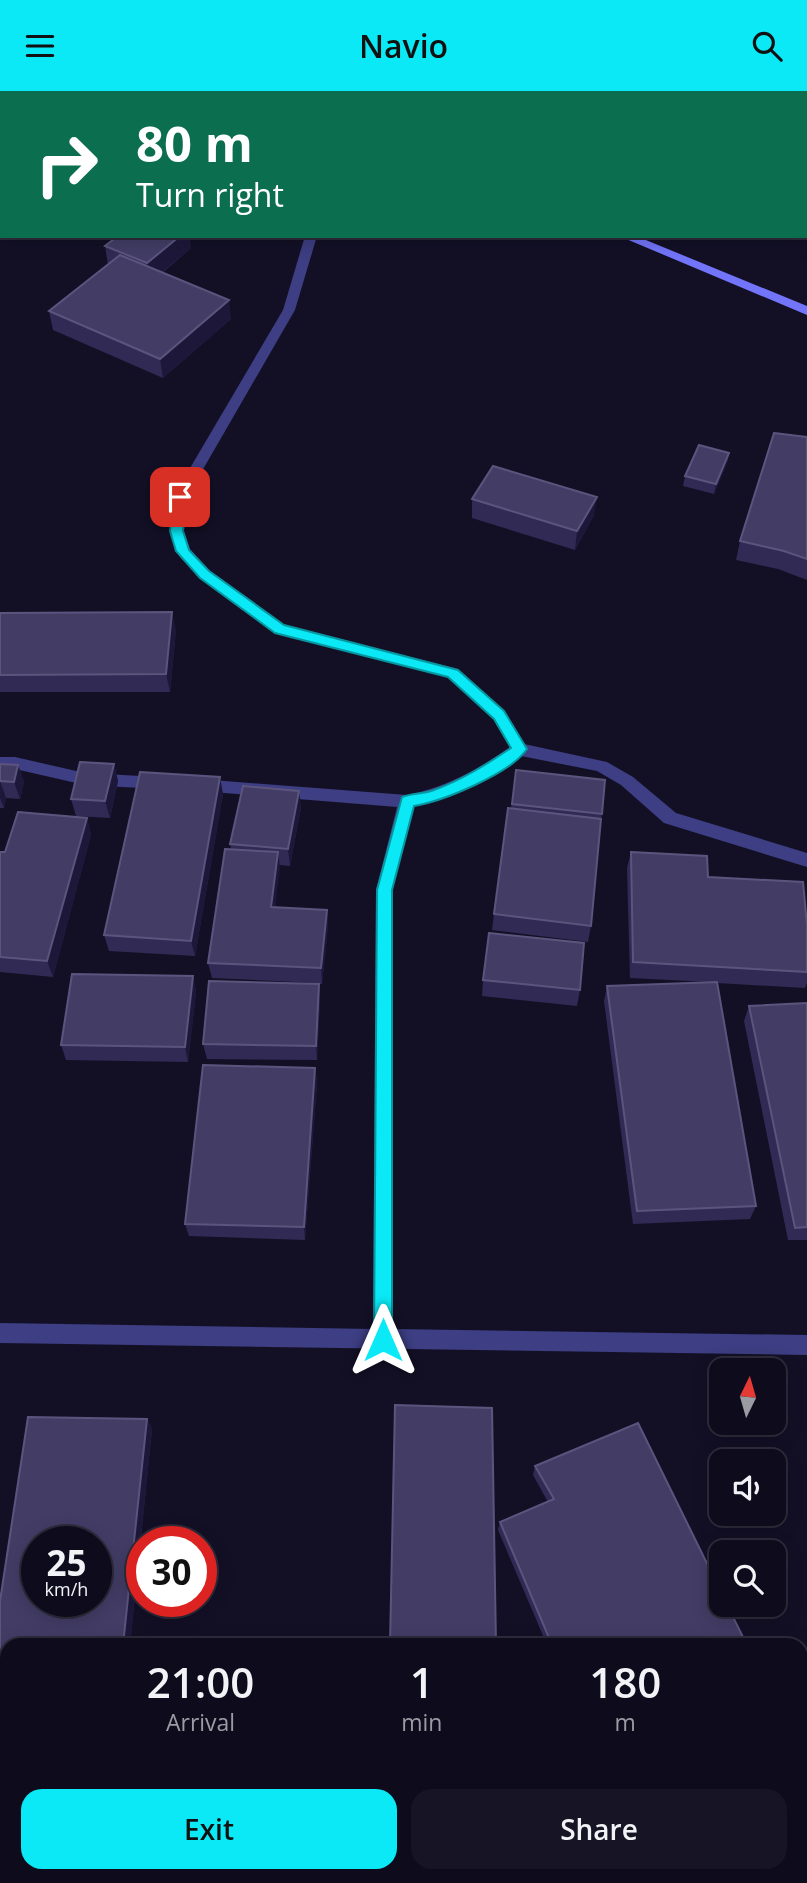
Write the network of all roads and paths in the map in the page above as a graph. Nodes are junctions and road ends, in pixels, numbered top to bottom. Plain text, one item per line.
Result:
1 (310, 238) edge
2 (630, 238) edge
3 (807, 311) edge
4 (519, 749) junction
5 (0, 763) edge
6 (407, 801) junction
7 (807, 860) edge
8 (0, 1332) edge
9 (383, 1340) junction
10 (807, 1345) edge

1 - 4 street
2 - 3 street
4 - 6 street
4 - 7 street
5 - 6 street
6 - 9 street
8 - 9 street
9 - 10 street

